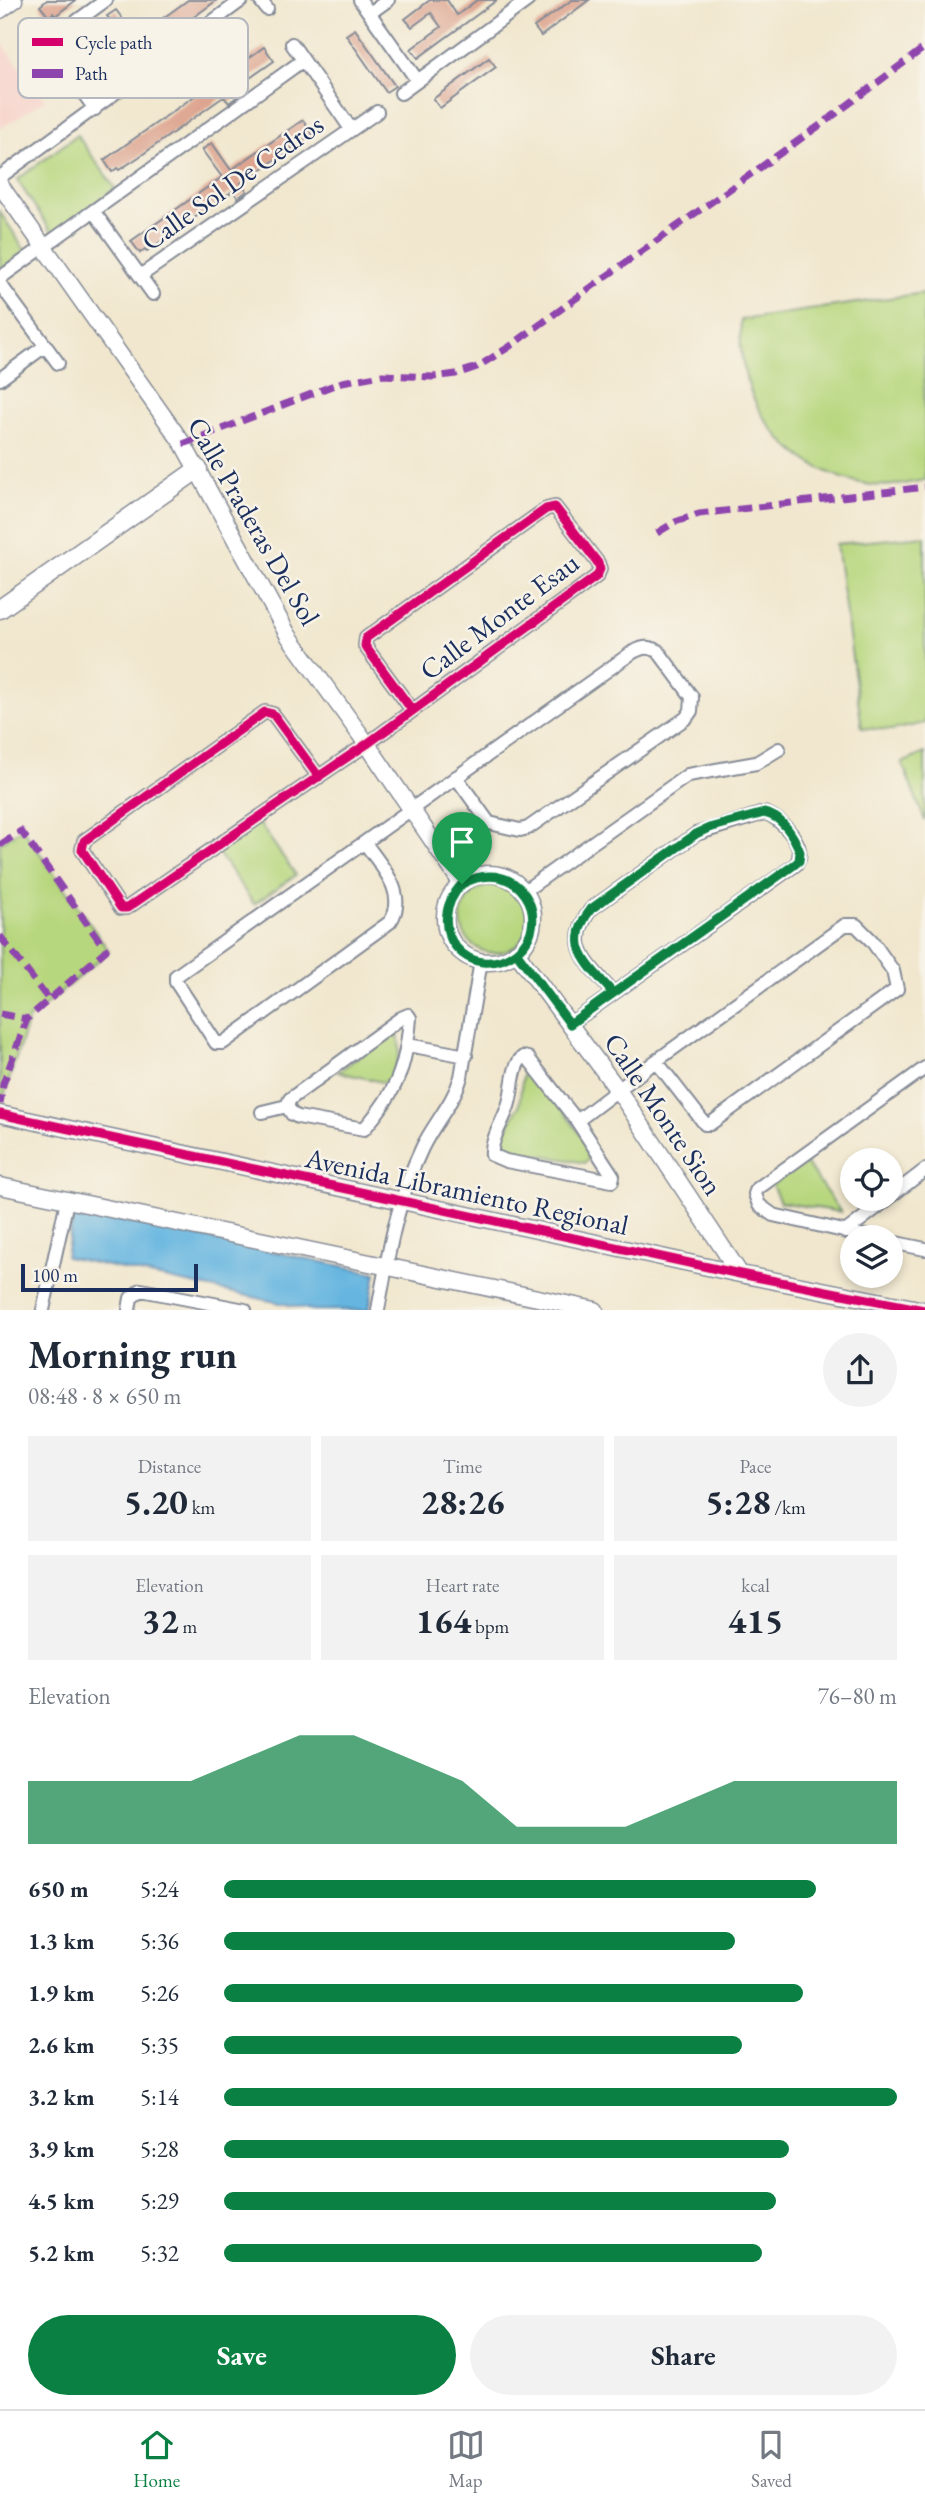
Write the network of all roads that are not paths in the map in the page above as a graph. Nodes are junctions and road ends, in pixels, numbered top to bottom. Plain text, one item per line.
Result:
1 (14, 0) edge
2 (106, 0) edge
3 (242, 0) edge
4 (360, 0) edge
5 (388, 0) edge
6 (528, 0) edge
7 (0, 10) edge
8 (369, 13) junction
9 (81, 18) edge
10 (218, 18) edge
11 (292, 44) dead end
12 (302, 61) junction
13 (417, 80) junction
14 (401, 93) dead end
15 (87, 98) edge
16 (110, 98) edge
17 (95, 109) junction
18 (377, 112) dead end
19 (351, 129) junction
20 (0, 177) edge
21 (0, 185) edge
22 (94, 212) junction
23 (44, 247) junction
24 (141, 276) junction
25 (0, 278) edge
26 (0, 284) edge
27 (153, 294) dead end
28 (45, 346) junction
29 (58, 363) dead end
30 (0, 379) edge
31 (198, 469) junction
32 (0, 609) edge
33 (412, 710) junction
34 (367, 744) junction
35 (779, 749) dead end
36 (319, 777) junction
37 (456, 777) junction
38 (411, 809) junction
39 (365, 843) junction
40 (462, 884) junction
41 (523, 892) junction
42 (516, 952) junction
43 (481, 961) junction
44 (613, 993) junction
45 (570, 1024) junction
46 (408, 1045) junction
47 (466, 1056) junction
48 (656, 1061) junction
49 (925, 1068) edge
50 (618, 1090) junction
51 (287, 1106) junction
52 (262, 1112) dead end
53 (0, 1114) edge
54 (577, 1121) junction
55 (925, 1170) edge
56 (0, 1186) edge
57 (903, 1187) edge
58 (402, 1199) junction
59 (67, 1201) junction
60 (872, 1211) edge
61 (854, 1225) edge
62 (840, 1231) edge
63 (903, 1244) edge
64 (925, 1249) edge
65 (386, 1265) junction
66 (740, 1273) junction
67 (130, 1304) edge
68 (211, 1307) edge
69 (43, 1310) edge
70 (245, 1310) edge
71 (377, 1310) edge
72 (595, 1310) edge
73 (924, 1310) edge

1 - 7 street
2 - 9 street
3 - 10 street
4 - 8 street
5 - 8 street
6 - 13 street
8 - 13 street
11 - 12 street, Calle Sol De Cedros
12 - 19 street, Calle Sol De Cedros
12 - 22 street, Calle Sol De Cedros
13 - 14 street
15 - 17 street
16 - 17 street
17 - 20 street
18 - 19 street, Calle Sol De Cedros
19 - 24 street, Calle Sol De Cedros
21 - 23 street, Calle Praderas Del Sol
22 - 23 street, Calle Sol De Cedros
22 - 24 street, Calle Sol De Cedros
23 - 25 street, Calle Sol De Cedros
23 - 31 street, Calle Praderas Del Sol
24 - 27 street, Calle Sol De Cedros
26 - 28 street
28 - 29 street
28 - 30 street
31 - 32 main road
31 - 34 street, Calle Praderas Del Sol
33 - 33 street, Calle Monte Esau
33 - 34 street, Calle Monte Esau
34 - 36 street, Calle Monte Esau
34 - 38 street, Calle Praderas Del Sol
35 - 41 street
36 - 36 street, Calle Monte Esau
37 - 37 street
37 - 38 street
38 - 39 street
38 - 40 street, Calle Praderas Del Sol
39 - 39 street
40 - 41 street
40 - 43 street
41 - 42 street
42 - 43 street
42 - 45 street, Calle Monte Sion
43 - 47 street
44 - 44 street
44 - 45 street
45 - 50 street, Calle Monte Sion
46 - 47 street
46 - 51 street
46 - 51 street
47 - 58 street
48 - 48 street
48 - 50 street
49 - 62 street
50 - 54 street
50 - 66 street, Calle Monte Sion
51 - 52 street
53 - 58 street, Avenida Libramiento Regional
54 - 54 street
55 - 57 street
56 - 59 street
58 - 65 street
58 - 66 street, Avenida Libramiento Regional
59 - 65 street
59 - 69 street
60 - 61 street
63 - 64 street
65 - 71 street
65 - 72 street
66 - 73 street, Avenida Libramiento Regional
67 - 68 street
68 - 70 street

